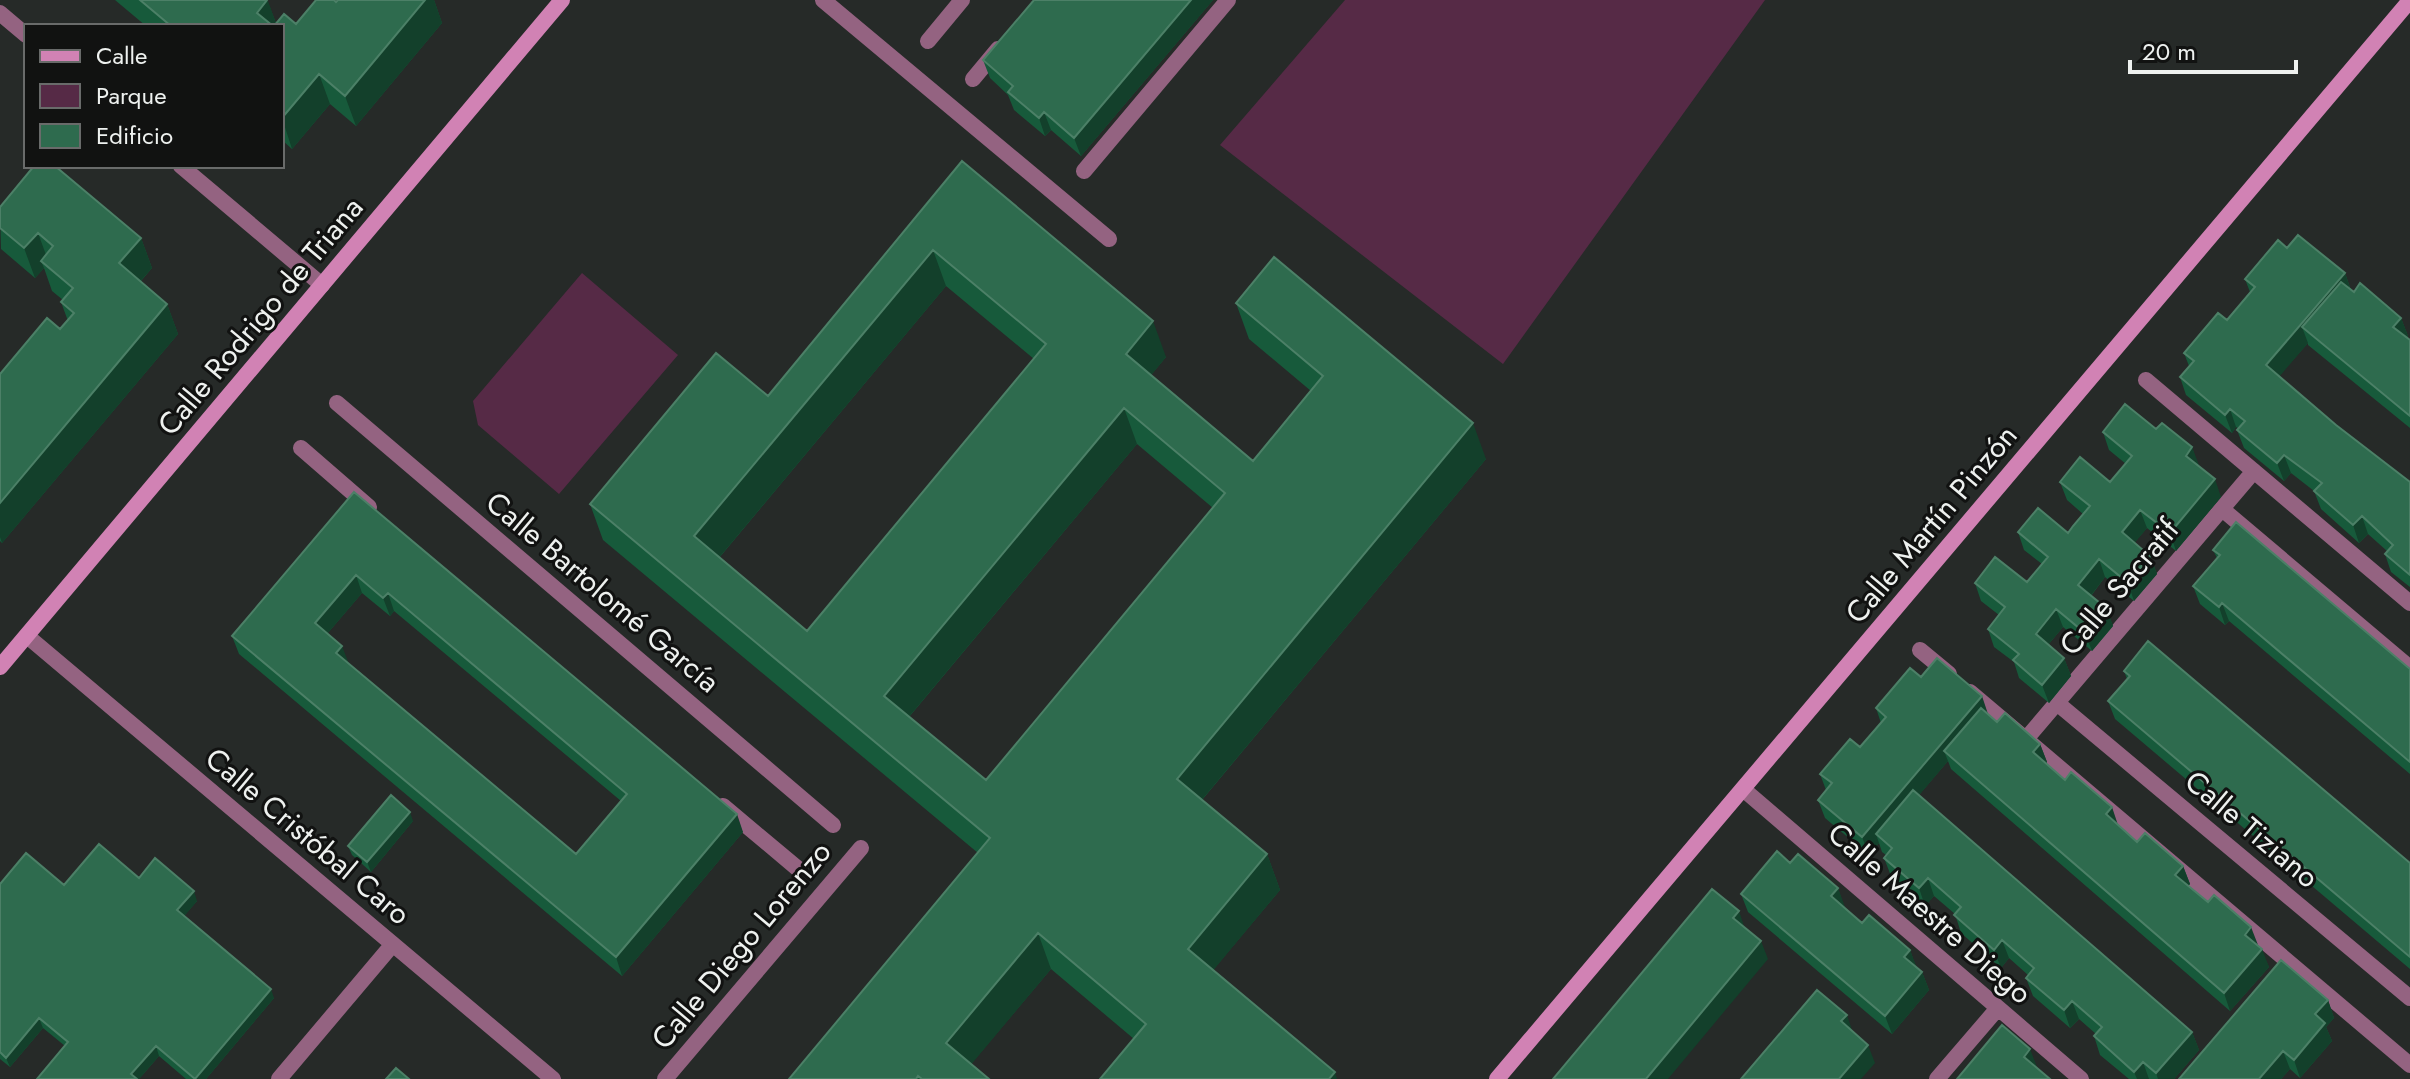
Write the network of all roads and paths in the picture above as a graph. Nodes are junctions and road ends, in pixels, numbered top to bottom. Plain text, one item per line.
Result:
1 (562, 0) edge
2 (823, 0) edge
3 (962, 0) edge
4 (1228, 0) edge
5 (2406, 4) edge
6 (0, 13) edge
7 (24, 33) edge
8 (1011, 34) edge
9 (928, 41) dead end
10 (973, 79) dead end
11 (183, 168) edge
12 (1084, 171) dead end
13 (1109, 239) dead end
14 (322, 285) junction
15 (2146, 380) dead end
16 (337, 403) dead end
17 (301, 448) dead end
18 (2254, 471) junction
19 (2222, 509) junction
20 (384, 519) edge
21 (2410, 603) edge
22 (27, 636) junction
23 (1920, 650) dead end
24 (2, 661) edge
25 (2410, 668) edge
26 (2057, 703) junction
27 (2026, 739) junction
28 (1743, 789) junction
29 (714, 798) edge
30 (833, 825) dead end
31 (861, 848) dead end
32 (797, 868) dead end
33 (393, 944) junction
34 (2410, 998) edge
35 (1998, 1008) junction
36 (2410, 1065) edge
37 (279, 1079) edge
38 (553, 1079) edge
39 (665, 1079) edge
40 (1497, 1079) edge
41 (1937, 1079) edge
42 (2081, 1079) edge

1 - 14 street, Calle Rodrigo de Triana
2 - 13 street
3 - 9 street
4 - 12 street
5 - 28 street, Calle Martín Pinzón
6 - 7 street
8 - 10 street
11 - 14 street
14 - 22 street, Calle Rodrigo de Triana
15 - 18 street
16 - 30 street, Calle Bartolomé García
17 - 20 street
18 - 19 street, Calle Sacratif
18 - 21 street
19 - 25 street
19 - 26 street, Calle Sacratif
22 - 24 street, Calle Rodrigo de Triana
22 - 33 street, Calle Cristóbal Caro
23 - 27 street
26 - 27 street, Calle Sacratif
26 - 34 street, Calle Tiziano
27 - 36 street
28 - 35 street, Calle Maestre Diego
28 - 40 street, Calle Martín Pinzón
29 - 32 street
31 - 39 street, Calle Diego Lorenzo
33 - 37 street
33 - 38 street, Calle Cristóbal Caro
35 - 41 street
35 - 42 street, Calle Maestre Diego

